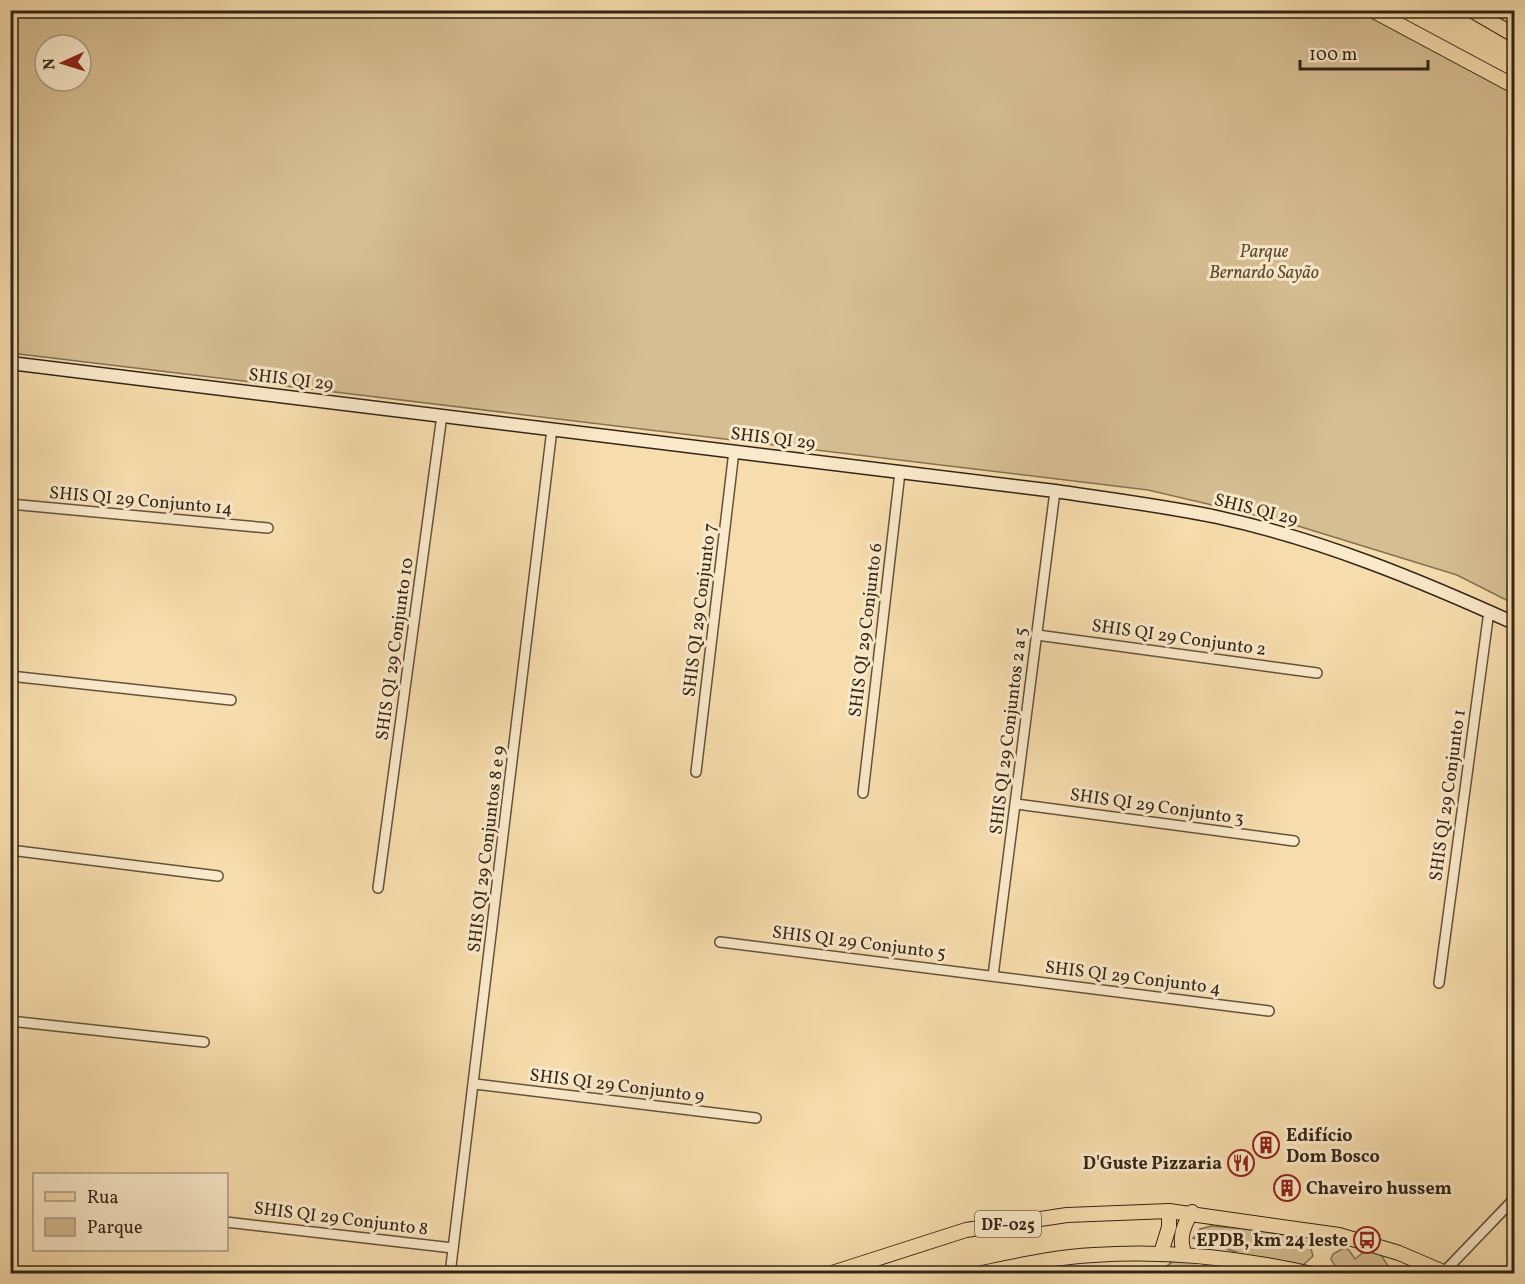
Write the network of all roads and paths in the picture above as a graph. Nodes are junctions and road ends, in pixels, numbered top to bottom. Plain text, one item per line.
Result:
1 (1372, 10) edge
2 (1471, 10) edge
3 (1515, 35) edge
4 (1515, 86) edge
5 (10, 363) edge
6 (442, 415) junction
7 (552, 429) junction
8 (734, 451) junction
9 (900, 472) junction
10 (1055, 491) junction
11 (10, 504) edge
12 (268, 528) dead end
13 (1489, 611) junction
14 (1515, 623) edge
15 (1037, 635) junction
16 (1317, 673) dead end
17 (10, 676) edge
18 (231, 700) dead end
19 (696, 772) dead end
20 (863, 793) dead end
21 (1016, 804) junction
22 (1294, 841) dead end
23 (10, 850) edge
24 (218, 876) dead end
25 (378, 888) dead end
26 (720, 942) dead end
27 (993, 976) junction
28 (1439, 983) dead end
29 (1269, 1011) dead end
30 (10, 1021) edge
31 (204, 1042) dead end
32 (475, 1084) junction
33 (756, 1118) dead end
34 (1515, 1199) edge
35 (1169, 1211) junction
36 (1192, 1212) junction
37 (228, 1222) edge
38 (453, 1248) junction
39 (1161, 1253) junction
40 (1185, 1255) junction
41 (1446, 1273) edge
42 (450, 1274) edge
43 (829, 1274) edge
44 (977, 1274) edge
45 (1312, 1274) edge

1 - 4 main road
2 - 3 main road
5 - 6 street, SHIS QI 29
6 - 7 street, SHIS QI 29
6 - 25 street, SHIS QI 29 Conjunto 10
7 - 8 street, SHIS QI 29
7 - 32 street, SHIS QI 29 Conjuntos 8 e 9
8 - 9 street, SHIS QI 29
8 - 19 street, SHIS QI 29 Conjunto 7
9 - 10 street, SHIS QI 29
9 - 20 street, SHIS QI 29 Conjunto 6
10 - 13 street, SHIS QI 29
10 - 15 street, SHIS QI 29 Conjuntos 2 a 5
11 - 12 street, SHIS QI 29 Conjunto 14
13 - 14 street, SHIS QI 29
13 - 28 street, SHIS QI 29 Conjunto 1
15 - 16 street, SHIS QI 29 Conjunto 2
15 - 21 street, SHIS QI 29 Conjuntos 2 a 5
17 - 18 street
21 - 22 street, SHIS QI 29 Conjunto 3
21 - 27 street, SHIS QI 29 Conjuntos 2 a 5
23 - 24 street
26 - 27 street, SHIS QI 29 Conjunto 5
27 - 29 street, SHIS QI 29 Conjunto 4
30 - 31 street
32 - 33 street, SHIS QI 29 Conjunto 9
32 - 38 street, SHIS QI 29 Conjuntos 8 e 9
34 - 41 street
35 - 36 main road, DF-025
35 - 39 main road
35 - 43 main road, DF-025
36 - 40 main road
36 - 41 main road, DF-025
37 - 38 street, SHIS QI 29 Conjunto 8
38 - 42 street, SHIS QI 29 Conjuntos 8 e 9
39 - 40 main road, DF-025
39 - 44 main road, DF-025
40 - 45 main road, DF-025

